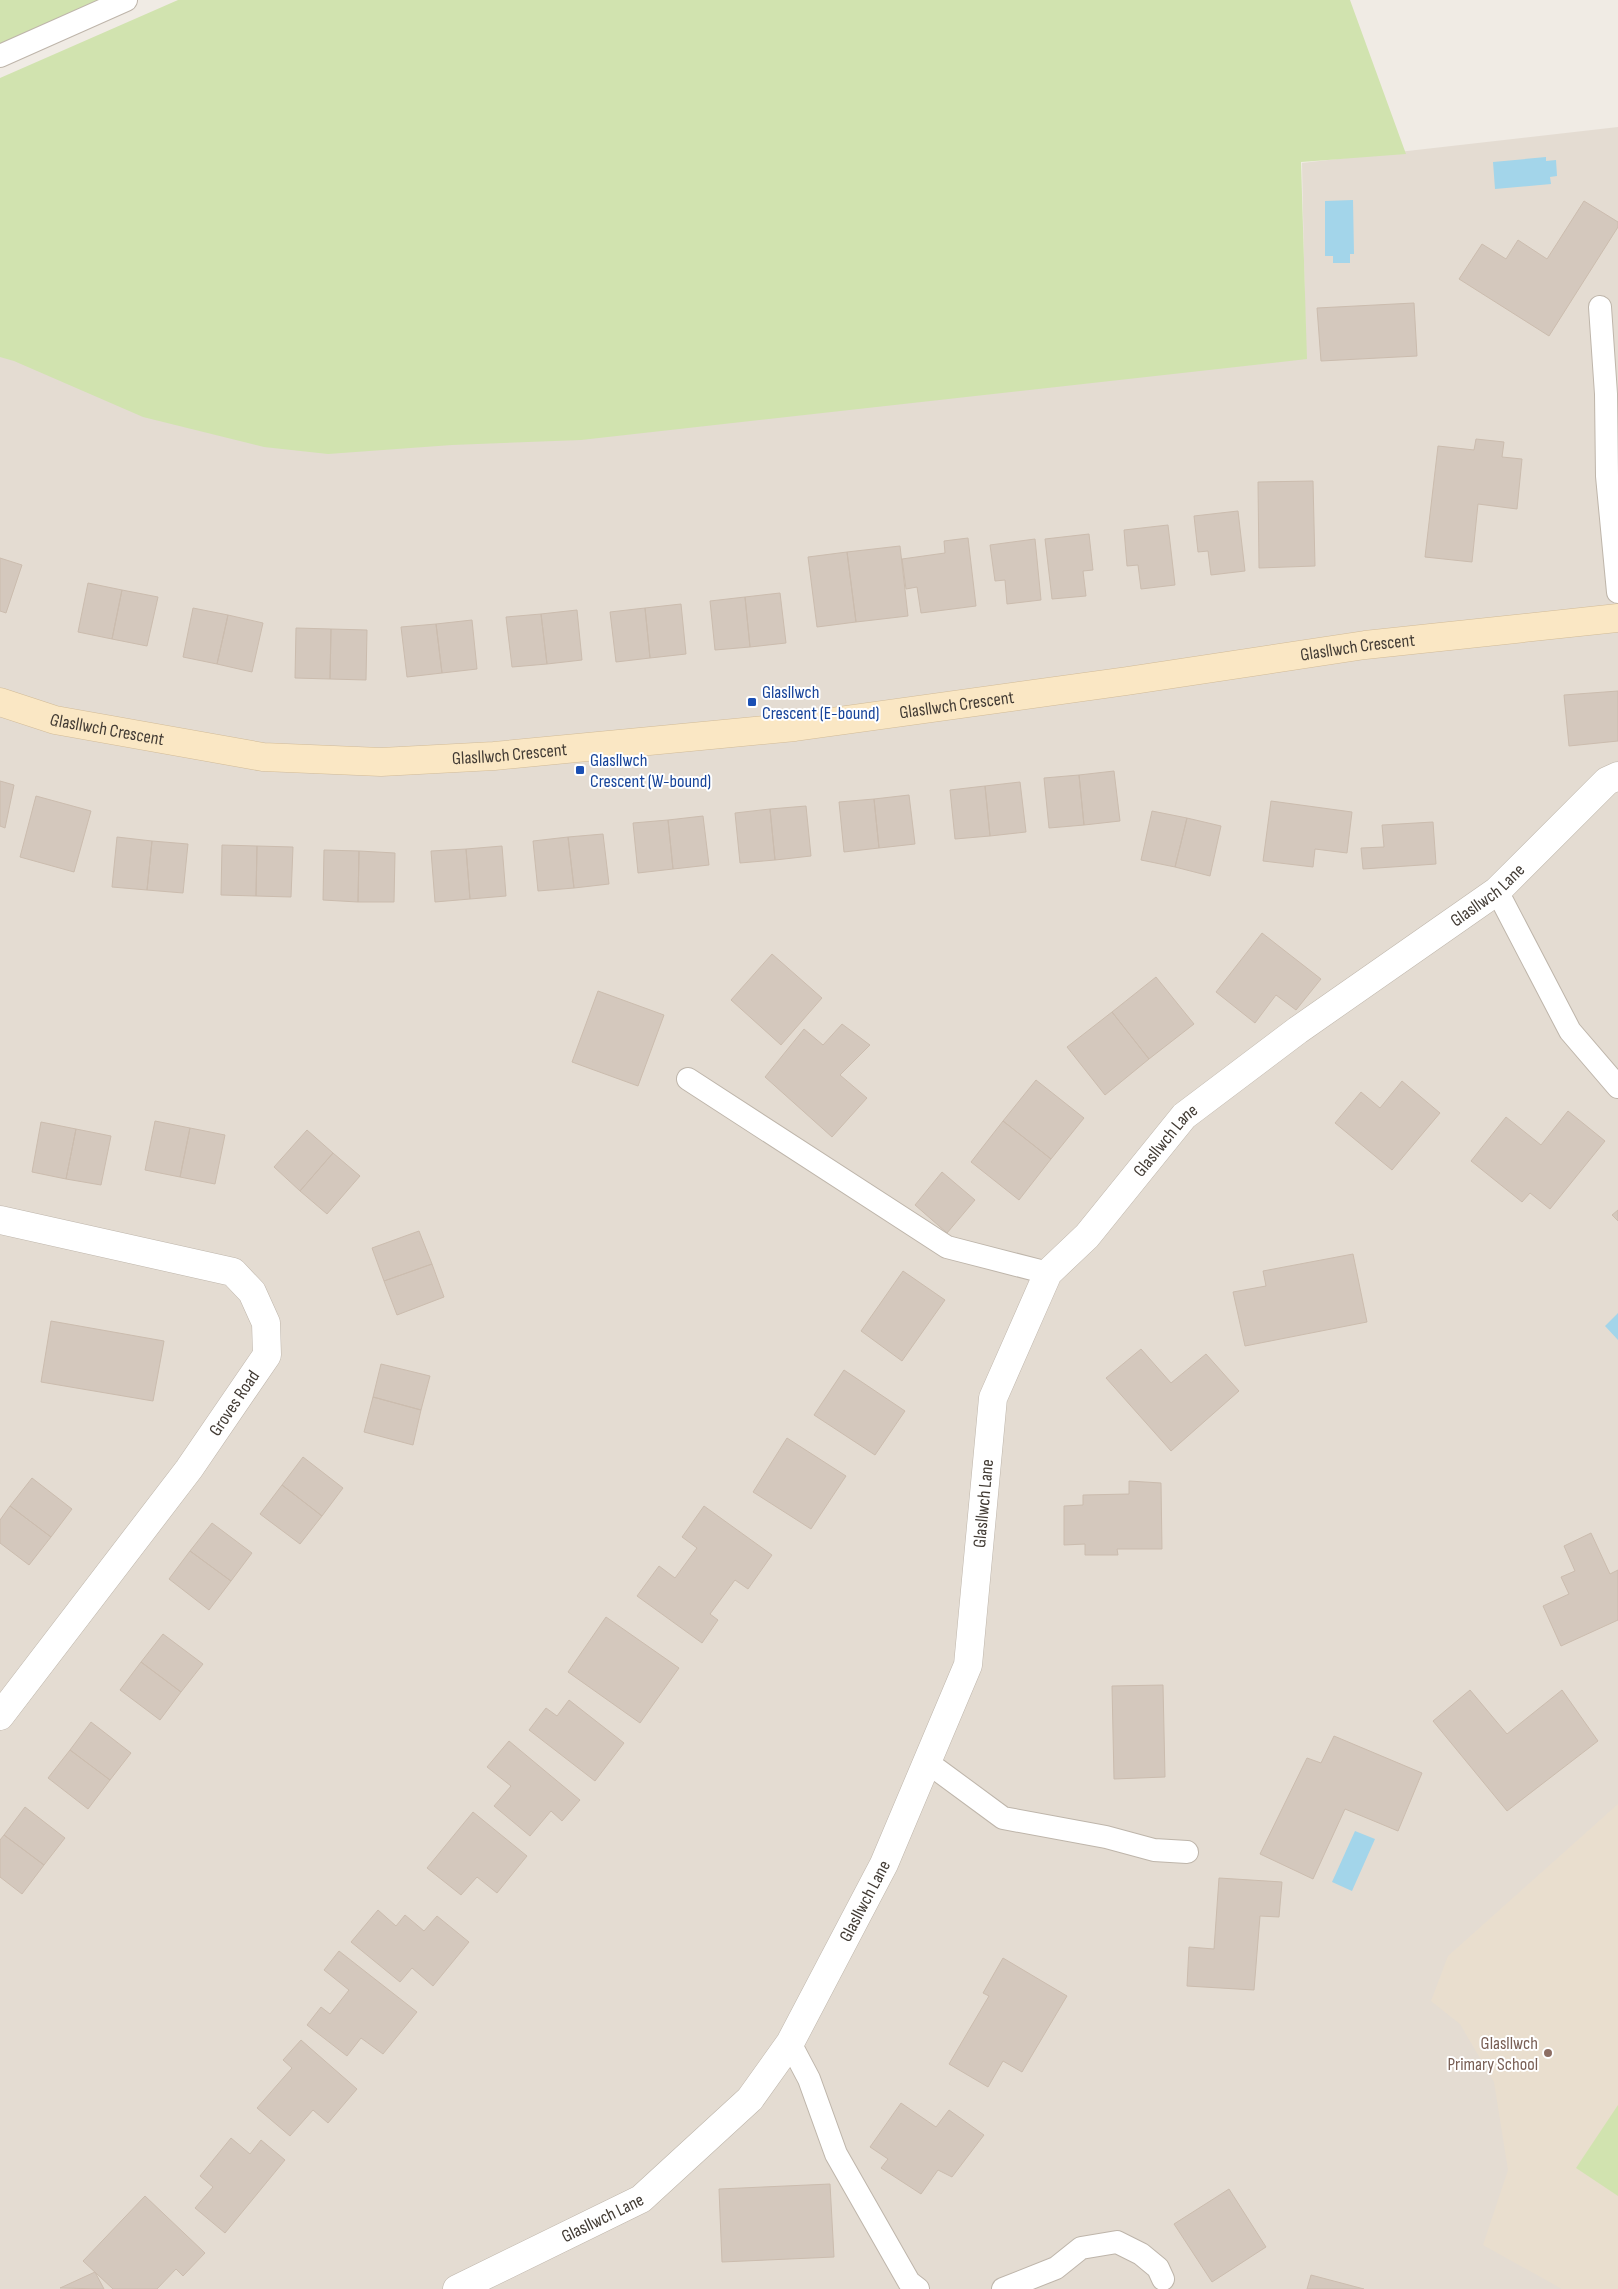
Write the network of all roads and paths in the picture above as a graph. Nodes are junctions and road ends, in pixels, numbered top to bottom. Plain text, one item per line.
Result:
1 (126, 0) edge
2 (0, 56) edge
3 (1600, 307) dead end
4 (1618, 592) edge
5 (1618, 618) edge
6 (0, 702) edge
7 (1618, 776) edge
8 (1497, 891) junction
9 (688, 1079) dead end
10 (1618, 1087) edge
11 (0, 1220) edge
12 (1048, 1273) junction
13 (0, 1716) edge
14 (927, 1762) junction
15 (1187, 1852) dead end
16 (790, 2044) junction
17 (1163, 2279) dead end
18 (457, 2289) edge
19 (918, 2289) edge
20 (1003, 2289) edge

1 - 2 lane
3 - 4 lane
5 - 6 main road, Glasllwch Crescent
7 - 8 street, Glasllwch Lane
8 - 10 lane
8 - 12 street, Glasllwch Lane
9 - 12 lane
11 - 13 street, Groves Road
12 - 14 street, Glasllwch Lane
14 - 15 lane
14 - 16 street, Glasllwch Lane
16 - 18 street, Glasllwch Lane
16 - 19 lane
17 - 20 lane

